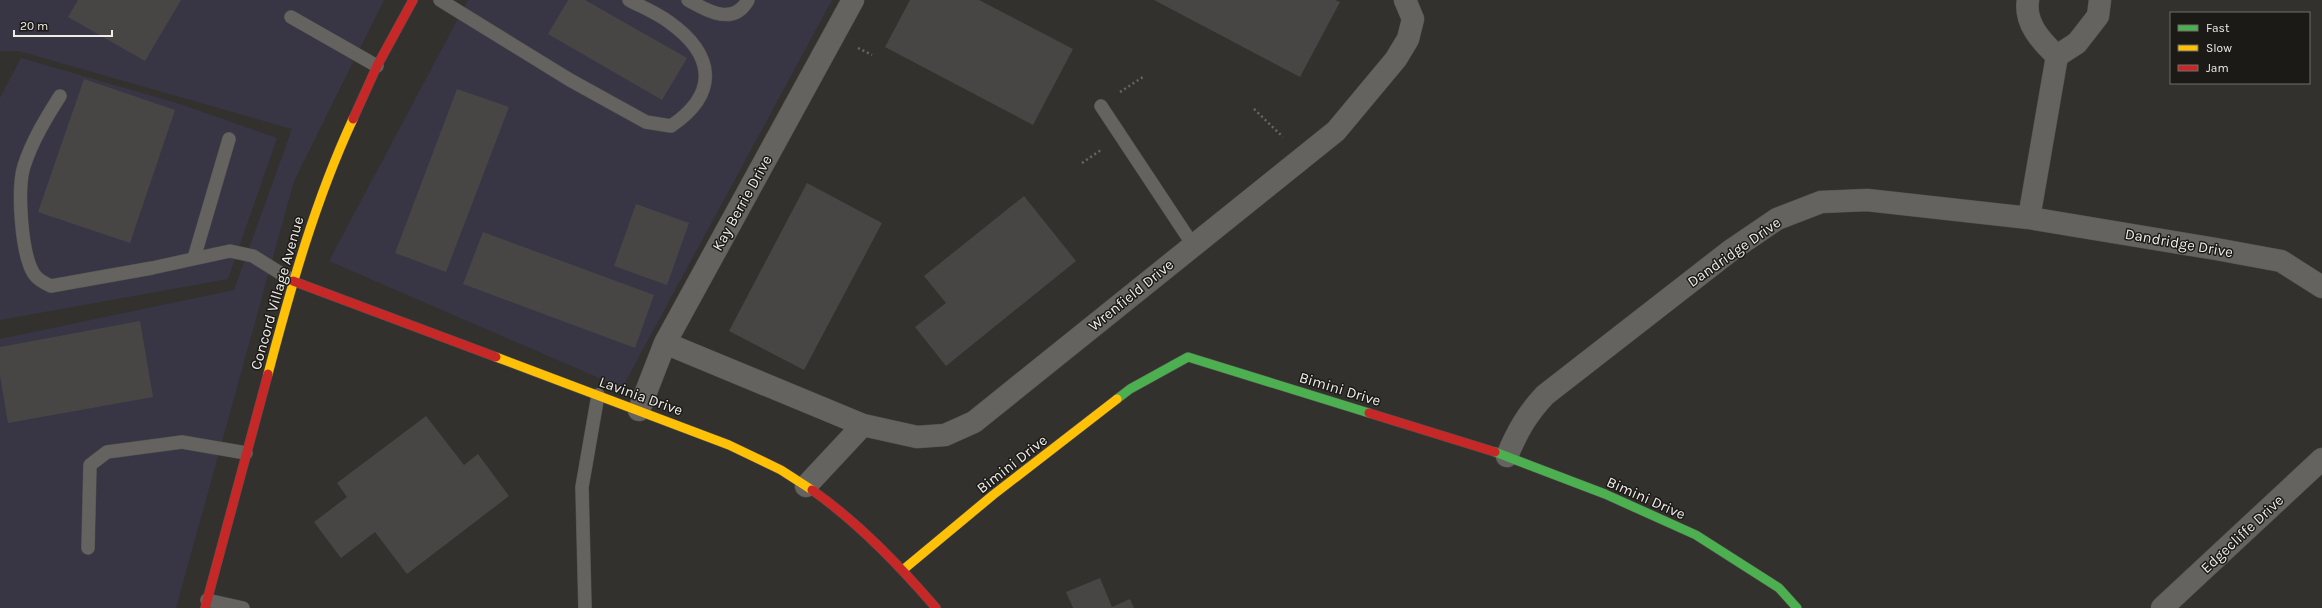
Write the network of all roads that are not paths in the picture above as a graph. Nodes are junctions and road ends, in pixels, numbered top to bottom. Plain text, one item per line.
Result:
1 (413, 0) edge
2 (440, 0) edge
3 (629, 0) edge
4 (688, 0) edge
5 (748, 0) edge
6 (853, 0) edge
7 (2028, 0) edge
8 (2100, 0) edge
9 (1409, 9) edge
10 (292, 17) dead end
11 (2056, 56) junction
12 (377, 66) junction
13 (60, 96) dead end
14 (1101, 106) dead end
15 (229, 139) dead end
16 (2029, 218) junction
17 (1193, 246) junction
18 (194, 258) junction
19 (293, 281) junction
20 (2322, 287) edge
21 (665, 343) junction
22 (598, 395) junction
23 (639, 410) junction
24 (862, 425) junction
25 (246, 454) junction
26 (1507, 456) junction
27 (2322, 459) edge
28 (806, 486) junction
29 (88, 548) dead end
30 (904, 569) junction
31 (206, 604) edge
32 (243, 608) edge
33 (585, 608) edge
34 (936, 608) edge
35 (1797, 608) edge
36 (2162, 608) edge

1 - 12 street, Concord Village Avenue
2 - 3 lane
4 - 5 lane
6 - 21 street, Kay Berrie Drive
7 - 11 street
8 - 11 street
9 - 17 street, Wrenfield Drive
10 - 12 lane
11 - 16 street
12 - 19 street, Concord Village Avenue
13 - 18 lane
14 - 17 lane
15 - 18 lane
16 - 20 street, Dandridge Drive
16 - 26 street, Dandridge Drive
17 - 24 street, Wrenfield Drive
18 - 19 lane
19 - 22 street, Lavinia Drive
19 - 25 street, Concord Village Avenue
21 - 23 street, Kay Berrie Drive
21 - 24 street, Wrenfield Drive
22 - 23 street, Lavinia Drive
22 - 33 lane
23 - 28 street, Lavinia Drive
24 - 28 street
25 - 29 lane
25 - 31 street, Concord Village Avenue
26 - 30 street, Bimini Drive
26 - 35 street, Bimini Drive
27 - 36 street, Edgecliffe Drive
28 - 30 street, Lavinia Drive
30 - 34 street, Lavinia Drive
31 - 32 lane

